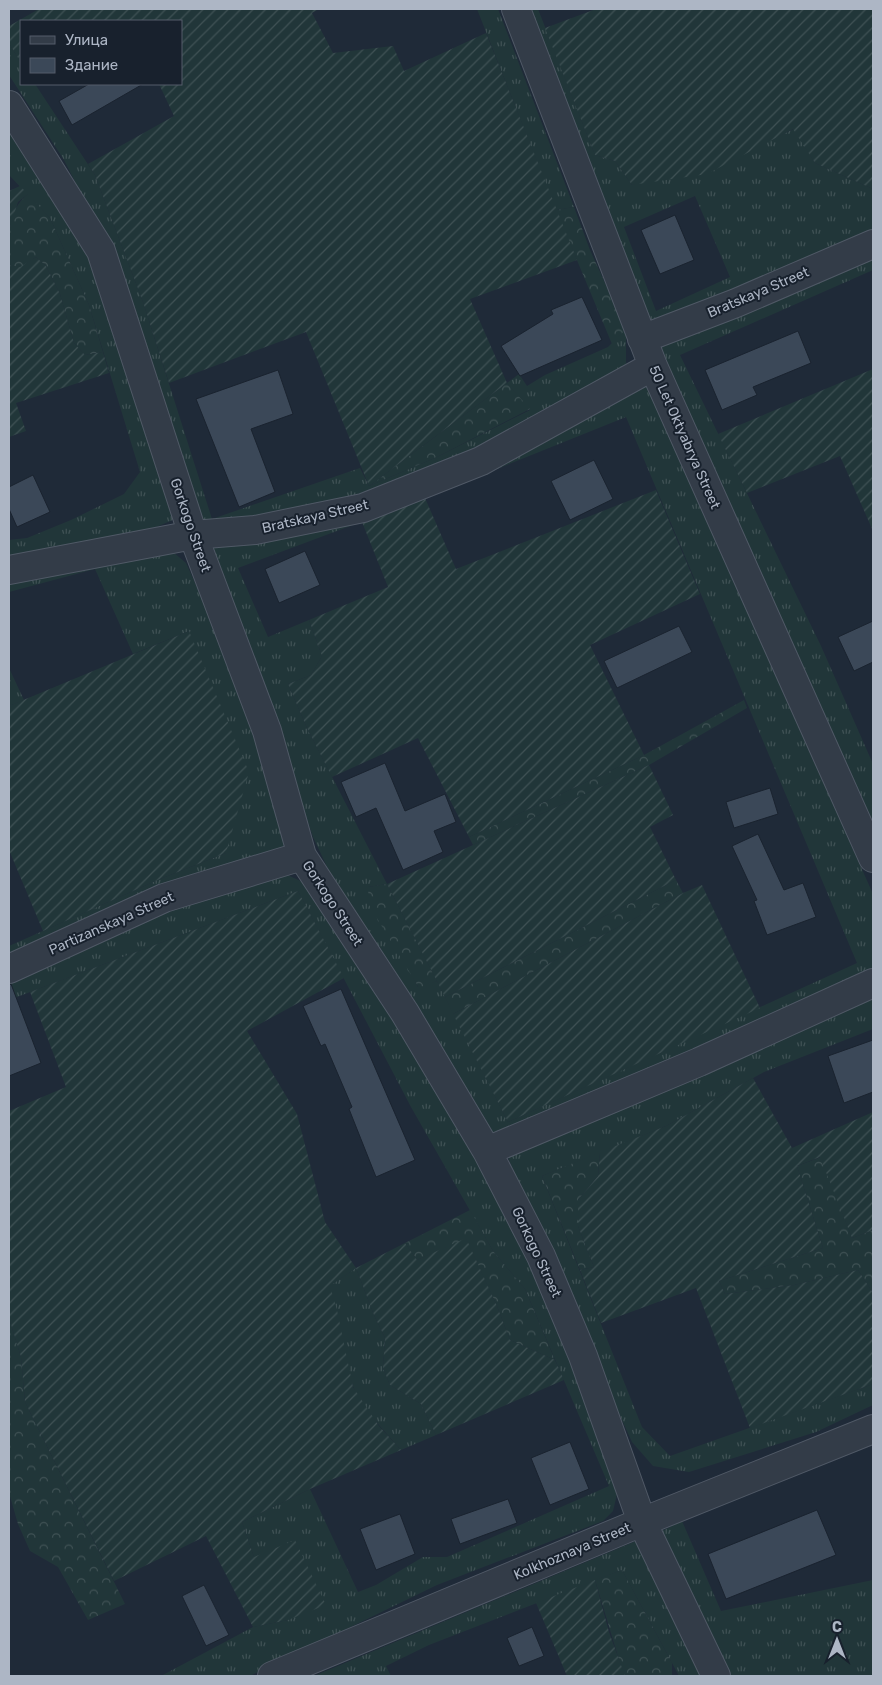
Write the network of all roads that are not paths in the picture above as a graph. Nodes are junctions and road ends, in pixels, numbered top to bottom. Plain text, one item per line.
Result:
1 (516, 9) edge
2 (9, 105) edge
3 (873, 244) edge
4 (642, 339) junction
5 (653, 366) junction
6 (193, 534) junction
7 (9, 570) edge
8 (302, 856) junction
9 (873, 858) edge
10 (9, 969) edge
11 (873, 983) edge
12 (487, 1151) junction
13 (873, 1429) edge
14 (642, 1522) junction
15 (272, 1676) edge
16 (716, 1676) edge

1 - 4 street, 50 Let Oktyabrya Street
2 - 6 street, Gorkogo Street
3 - 4 street, Bratskaya Street
4 - 5 street, 50 Let Oktyabrya Street
5 - 6 street, Bratskaya Street
5 - 9 street, 50 Let Oktyabrya Street
6 - 7 street, Bratskaya Street
6 - 8 street, Gorkogo Street
8 - 10 street, Partizanskaya Street
8 - 12 street, Gorkogo Street
11 - 12 street
12 - 14 street, Gorkogo Street
13 - 14 street, Kolkhoznaya Street
14 - 15 street, Kolkhoznaya Street
14 - 16 street, Gorkogo Street

